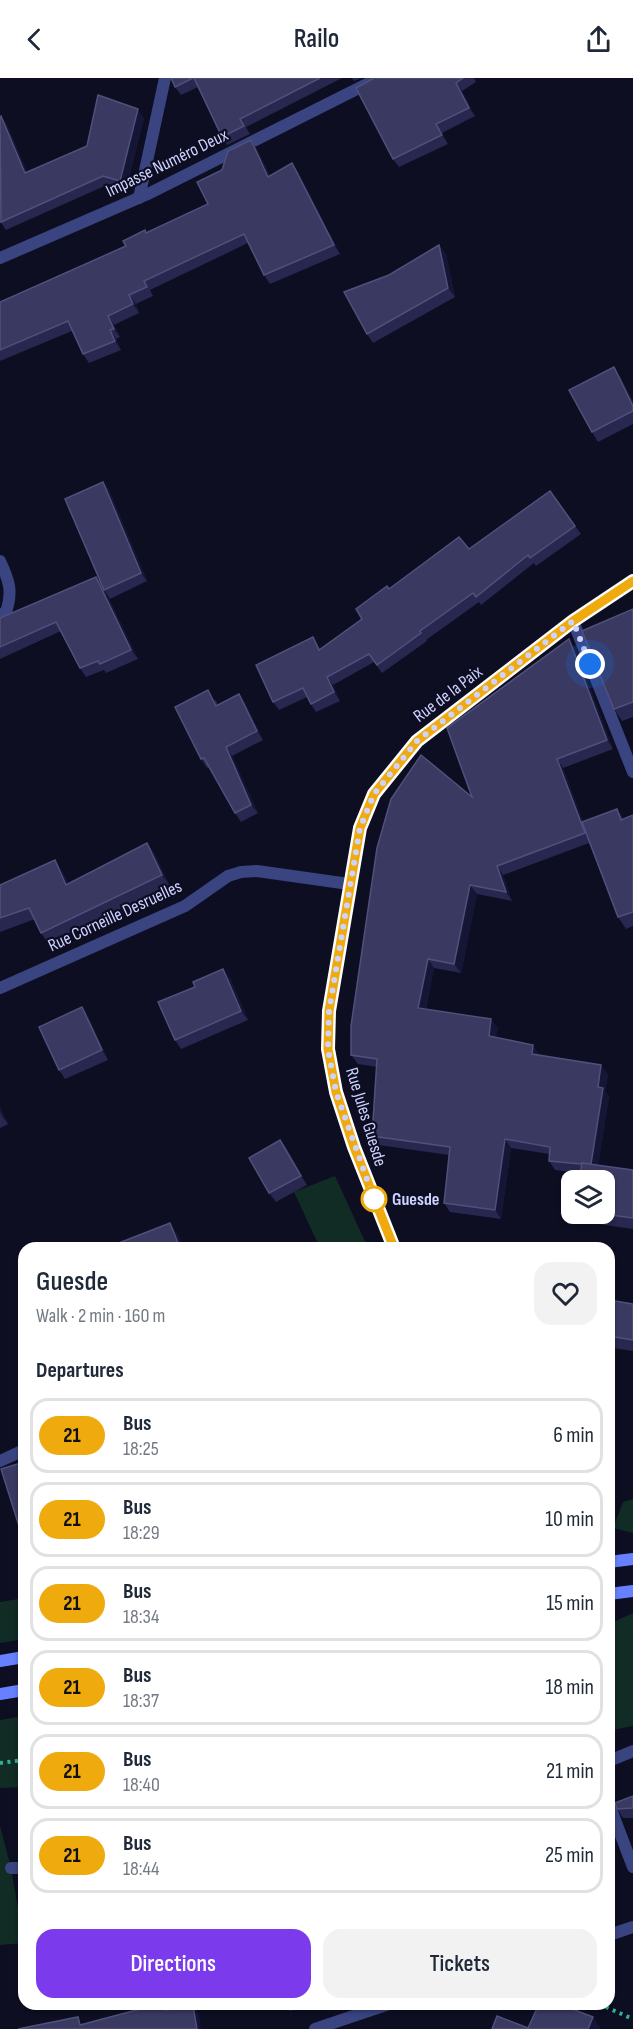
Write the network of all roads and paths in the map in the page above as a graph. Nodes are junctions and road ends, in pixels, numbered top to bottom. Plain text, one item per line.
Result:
1 (165, 78) edge
2 (379, 78) edge
3 (139, 198) junction
4 (0, 258) edge
5 (0, 561) edge
6 (633, 581) edge
7 (0, 615) edge
8 (573, 621) junction
9 (633, 772) edge
10 (349, 885) junction
11 (0, 988) edge
12 (392, 1242) edge
13 (18, 1453) edge
14 (0, 1461) edge
15 (633, 1558) edge
16 (615, 1561) edge
17 (633, 1591) edge
18 (615, 1593) edge
19 (18, 1658) edge
20 (0, 1661) edge
21 (18, 1691) edge
22 (0, 1694) edge
23 (633, 1751) edge
24 (615, 1758) edge
25 (18, 1761) edge
26 (0, 1763) edge
27 (615, 1820) edge
28 (633, 1867) edge
29 (633, 1927) edge
30 (615, 1933) edge
31 (363, 2010) edge
32 (613, 2010) edge
33 (633, 2019) edge
34 (315, 2029) edge

1 - 3 street
2 - 3 street, Impasse Numéro Deux
3 - 4 street, Impasse Numéro Deux
5 - 7 street
6 - 8 street, Rue de la Paix
8 - 9 street
8 - 10 street, Rue de la Paix
10 - 11 street, Rue Corneille Desruelles
10 - 12 street, Rue Jules Guesde
13 - 14 street
15 - 16 street
17 - 18 street
19 - 20 street
21 - 22 street
23 - 24 street
25 - 26 path
27 - 28 street
29 - 30 street
31 - 34 street
32 - 33 path

